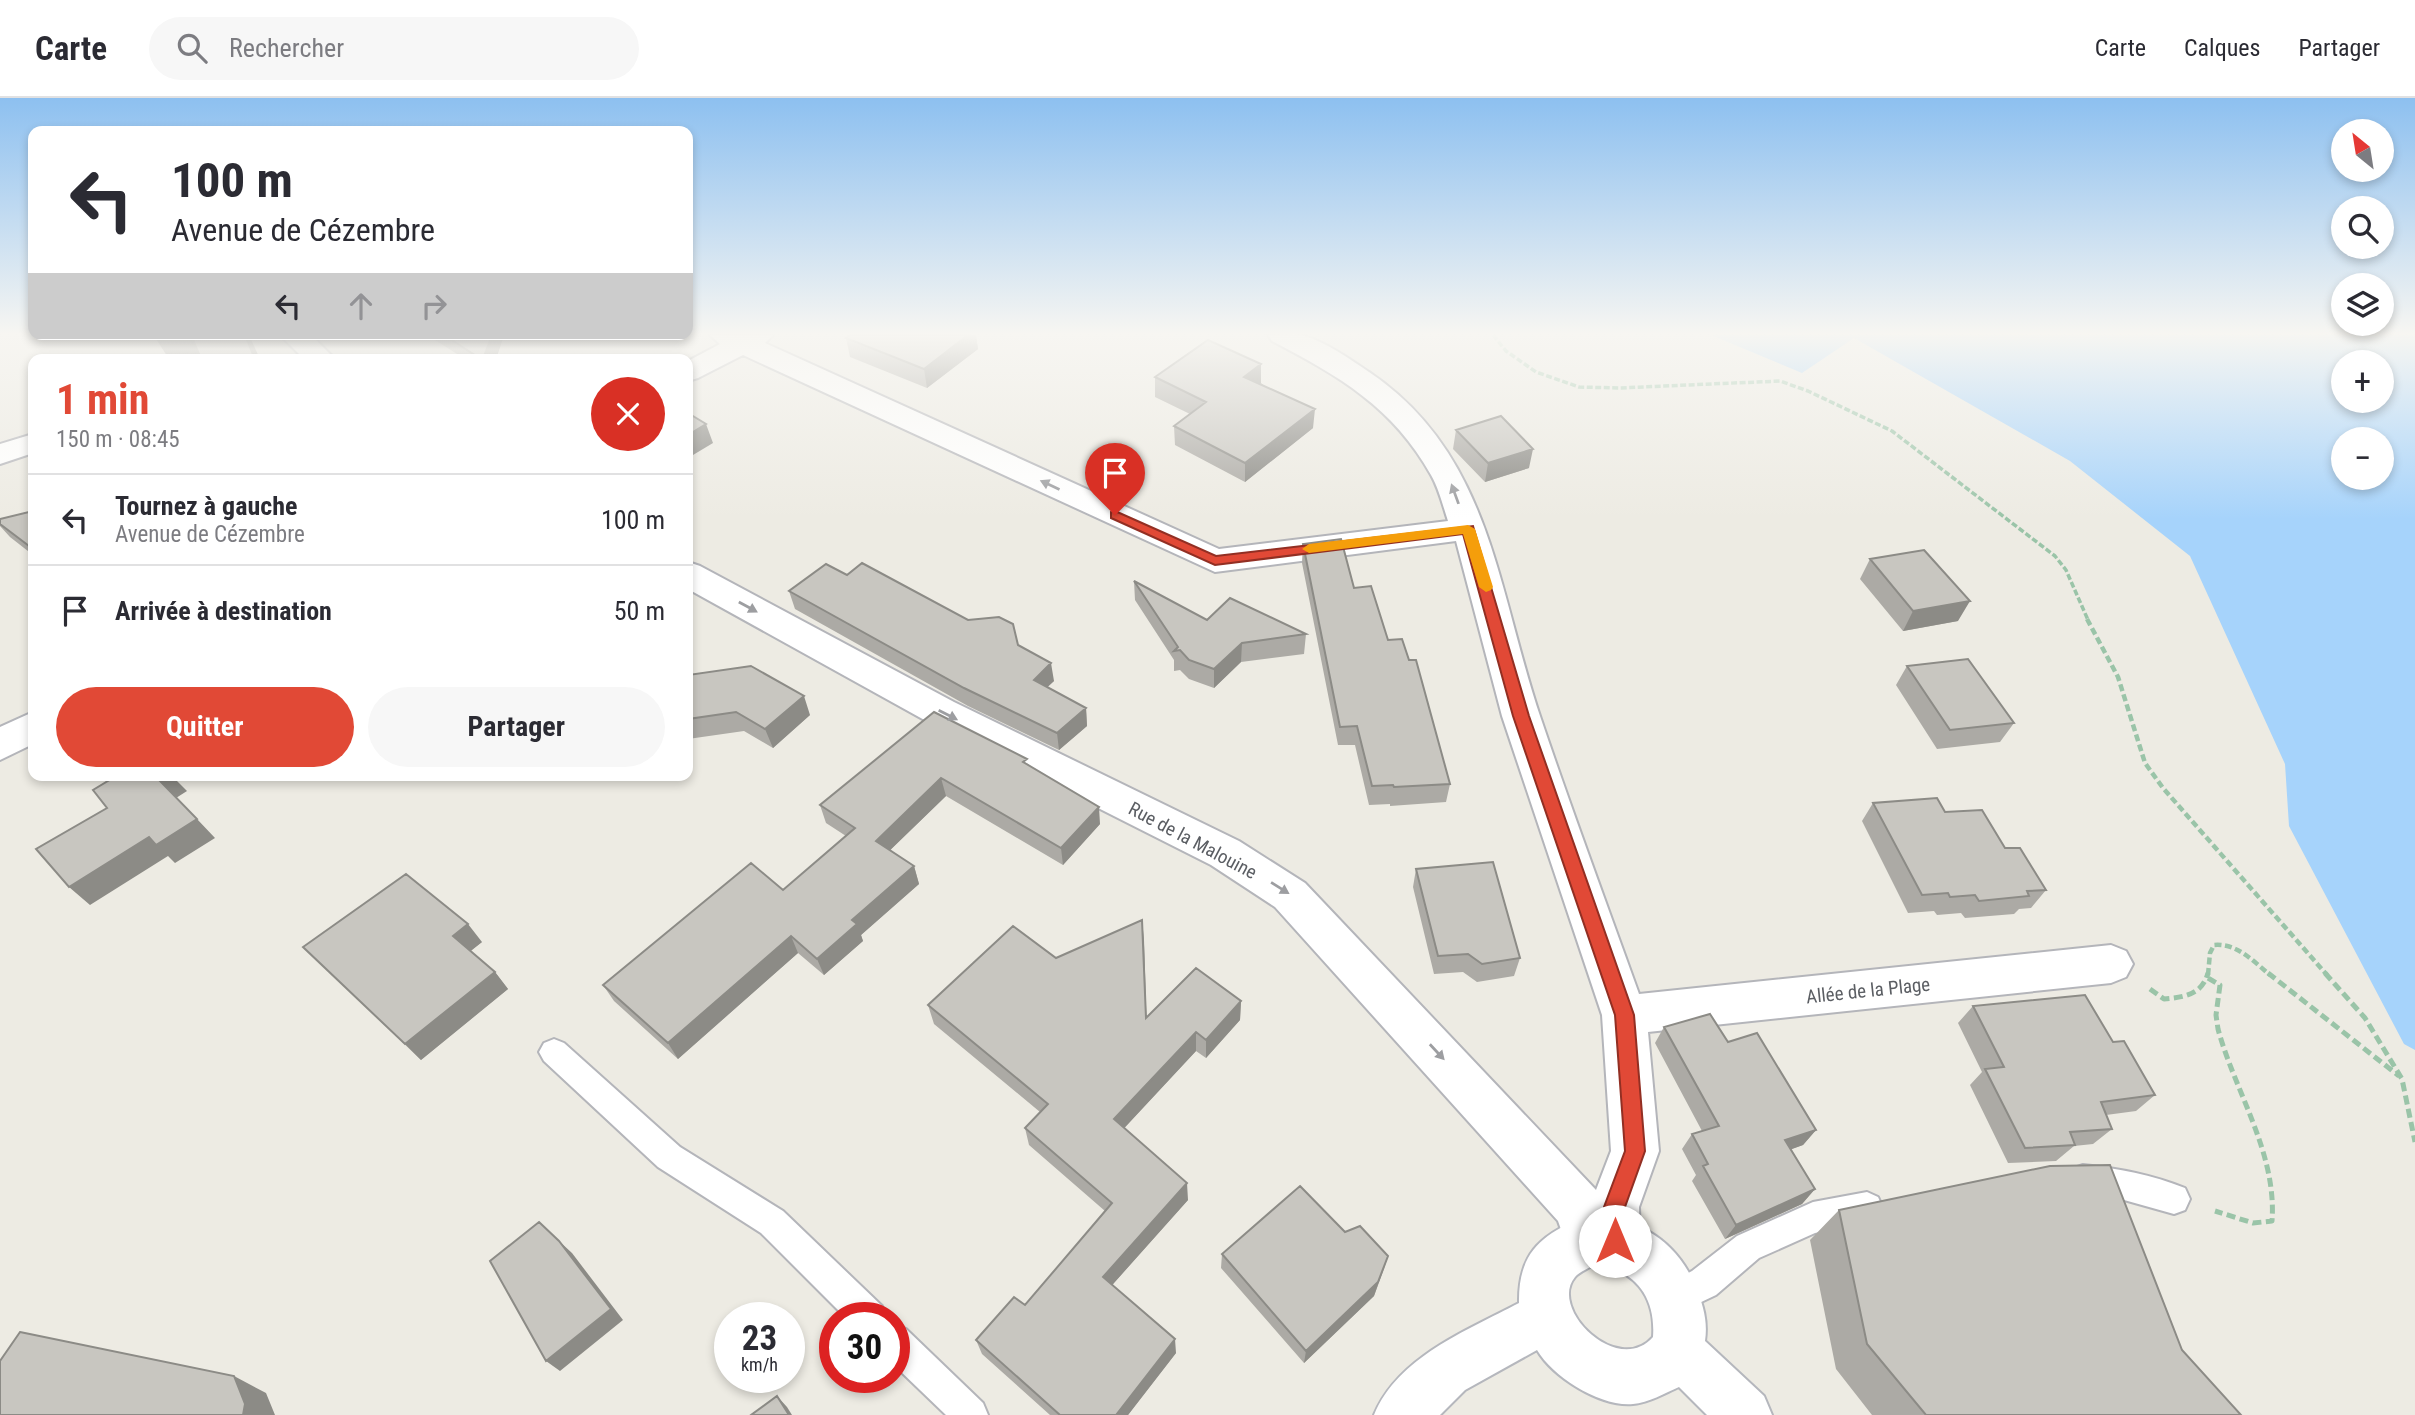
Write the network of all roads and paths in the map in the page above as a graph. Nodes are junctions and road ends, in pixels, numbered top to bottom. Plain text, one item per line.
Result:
1 (866, 396) edge
2 (1384, 396) edge
3 (1819, 396) edge
4 (28, 445) edge
5 (0, 454) edge
6 (1468, 529) junction
7 (693, 577) edge
8 (28, 729) edge
9 (0, 745) edge
10 (2112, 964) dead end
11 (2208, 978) junction
12 (2164, 999) dead end
13 (1625, 1015) junction
14 (554, 1052) dead end
15 (2402, 1079) junction
16 (2415, 1142) edge
17 (2049, 1178) edge
18 (2174, 1199) dead end
19 (1893, 1203) edge
20 (2253, 1223) dead end
21 (1602, 1241) junction
22 (1676, 1298) junction
23 (854, 1302) edge
24 (1545, 1317) junction
25 (1675, 1351) junction
26 (910, 1356) edge
27 (971, 1415) edge
28 (1401, 1415) edge
29 (1745, 1415) edge

6 -> 1 street
6 -> 2 street
3 - 15 path
4 - 5 street
6 - 13 street
7 -> 21 street, Rue de la Malouine
8 - 9 street
10 - 13 street, Allée de la Plage
11 - 12 path
11 - 15 path
11 - 20 path
13 - 21 street
14 - 23 lane
15 - 16 path
17 - 18 lane
19 - 22 lane
21 - 22 street
21 - 24 street
22 - 25 street
24 - 25 street
24 - 28 street
25 - 29 street
26 - 27 lane

